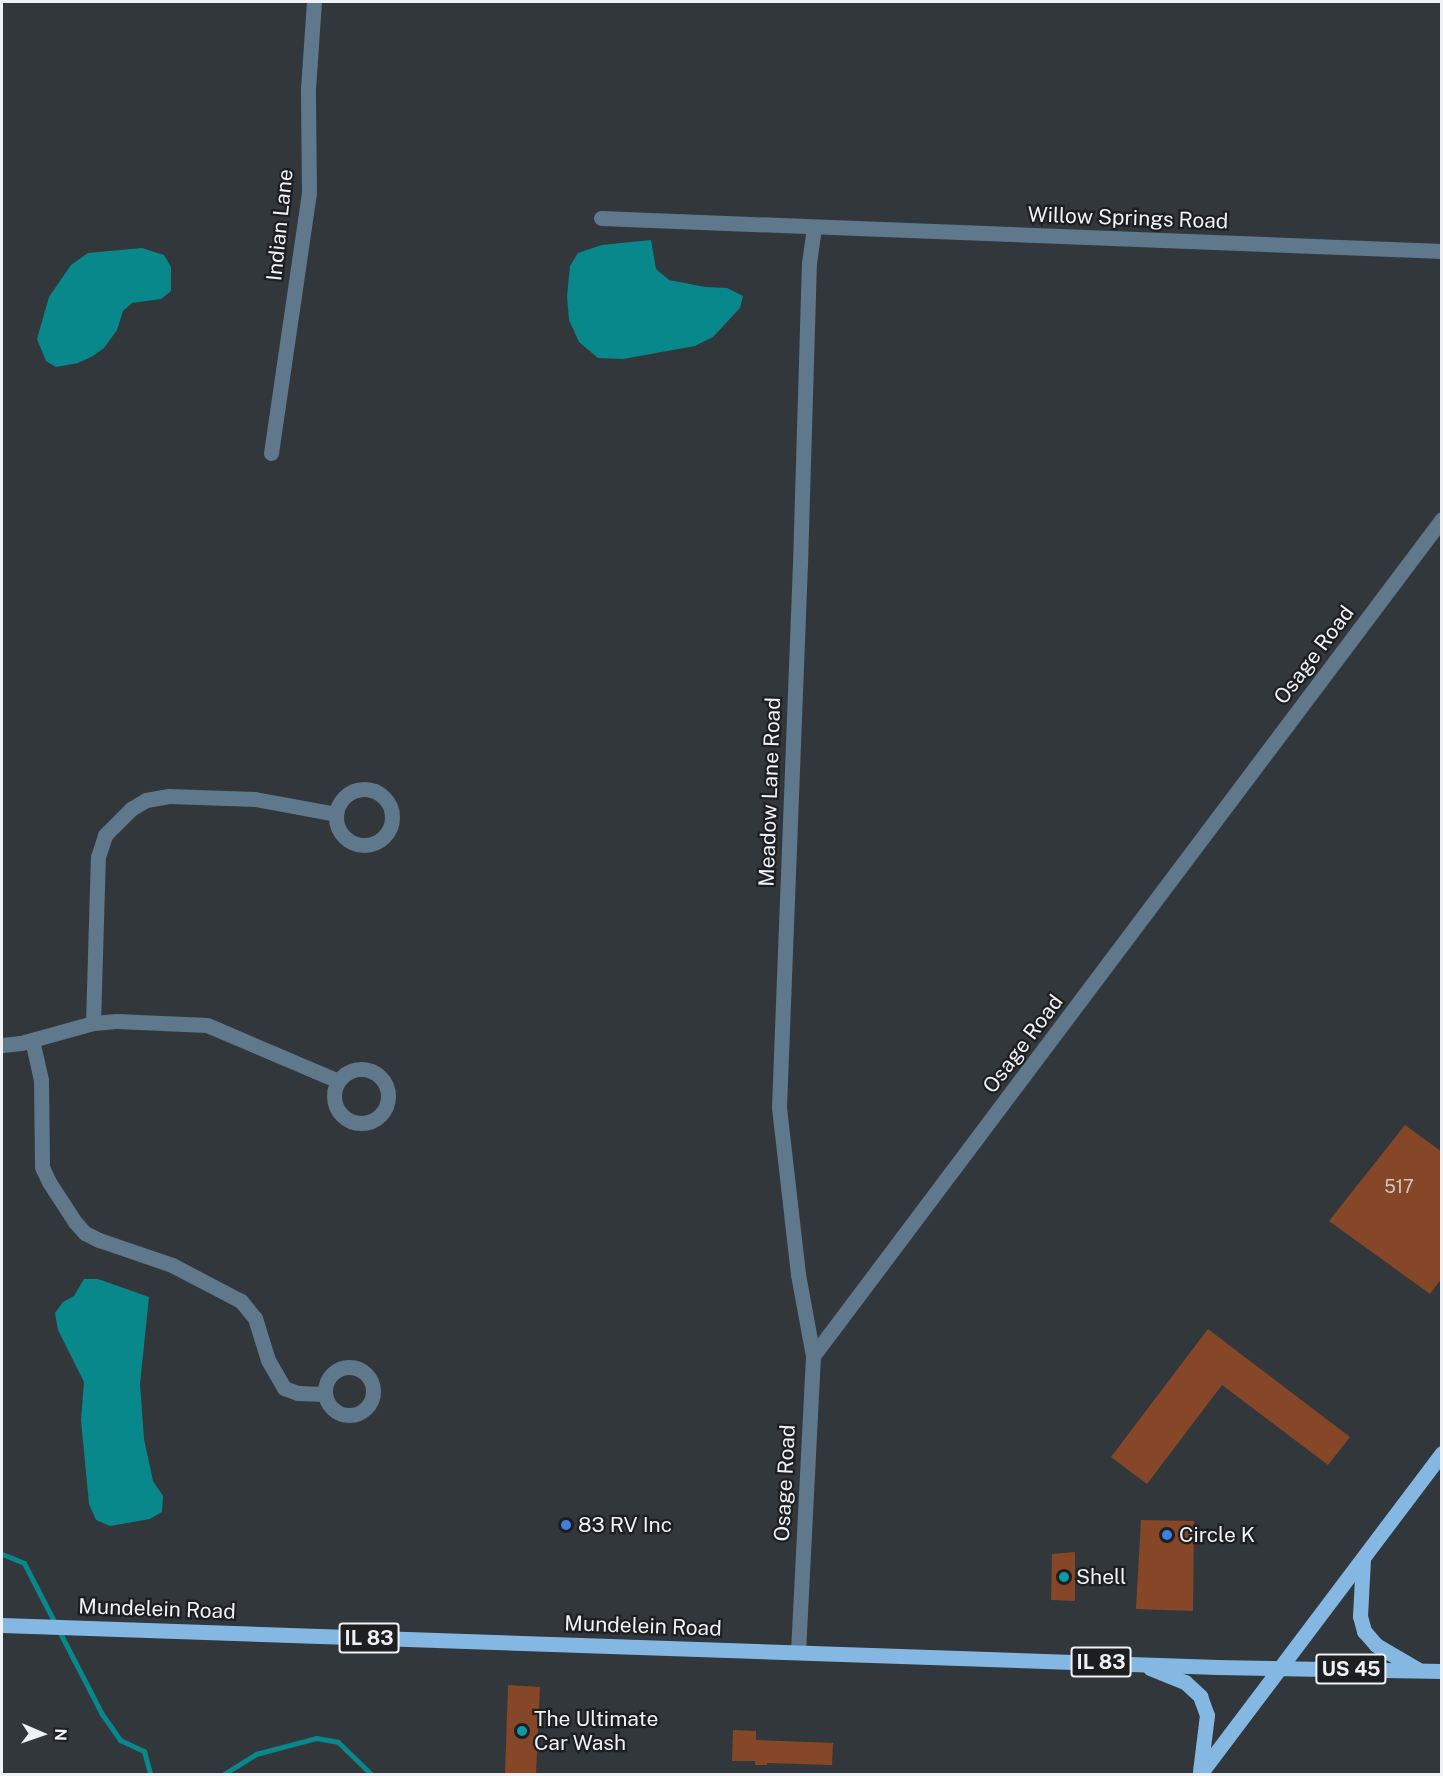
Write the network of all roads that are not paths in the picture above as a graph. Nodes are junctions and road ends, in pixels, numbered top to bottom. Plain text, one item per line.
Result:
1 (314, 2) edge
2 (600, 218) dead end
3 (814, 228) junction
4 (1442, 251) edge
5 (271, 453) dead end
6 (1442, 519) edge
7 (336, 814) dead end
8 (93, 1023) junction
9 (32, 1040) junction
10 (2, 1045) edge
11 (338, 1080) dead end
12 (813, 1356) junction
13 (325, 1394) dead end
14 (1442, 1453) edge
15 (1363, 1559) junction
16 (2, 1625) edge
17 (798, 1652) junction
18 (1139, 1664) junction
19 (1283, 1666) junction
20 (1419, 1671) junction
21 (1442, 1671) edge
22 (1200, 1774) edge

1 - 5 street, Indian Lane
2 - 3 street, Willow Springs Road
3 - 4 street, Willow Springs Road
3 - 12 street, Meadow Lane Road
6 - 12 street, Osage Road
7 - 8 street
8 - 9 street
8 - 11 street
9 - 10 street
9 - 13 street
12 - 17 street, Osage Road
14 - 15 main road
15 - 19 main road
15 - 20 main road
16 - 17 main road, Mundelein Road / IL 83
17 - 18 main road, Mundelein Road / IL 83
18 - 19 main road, Mundelein Road / IL 83
18 - 22 main road
19 - 20 main road, US 45
19 - 22 main road
20 - 21 main road, US 45

